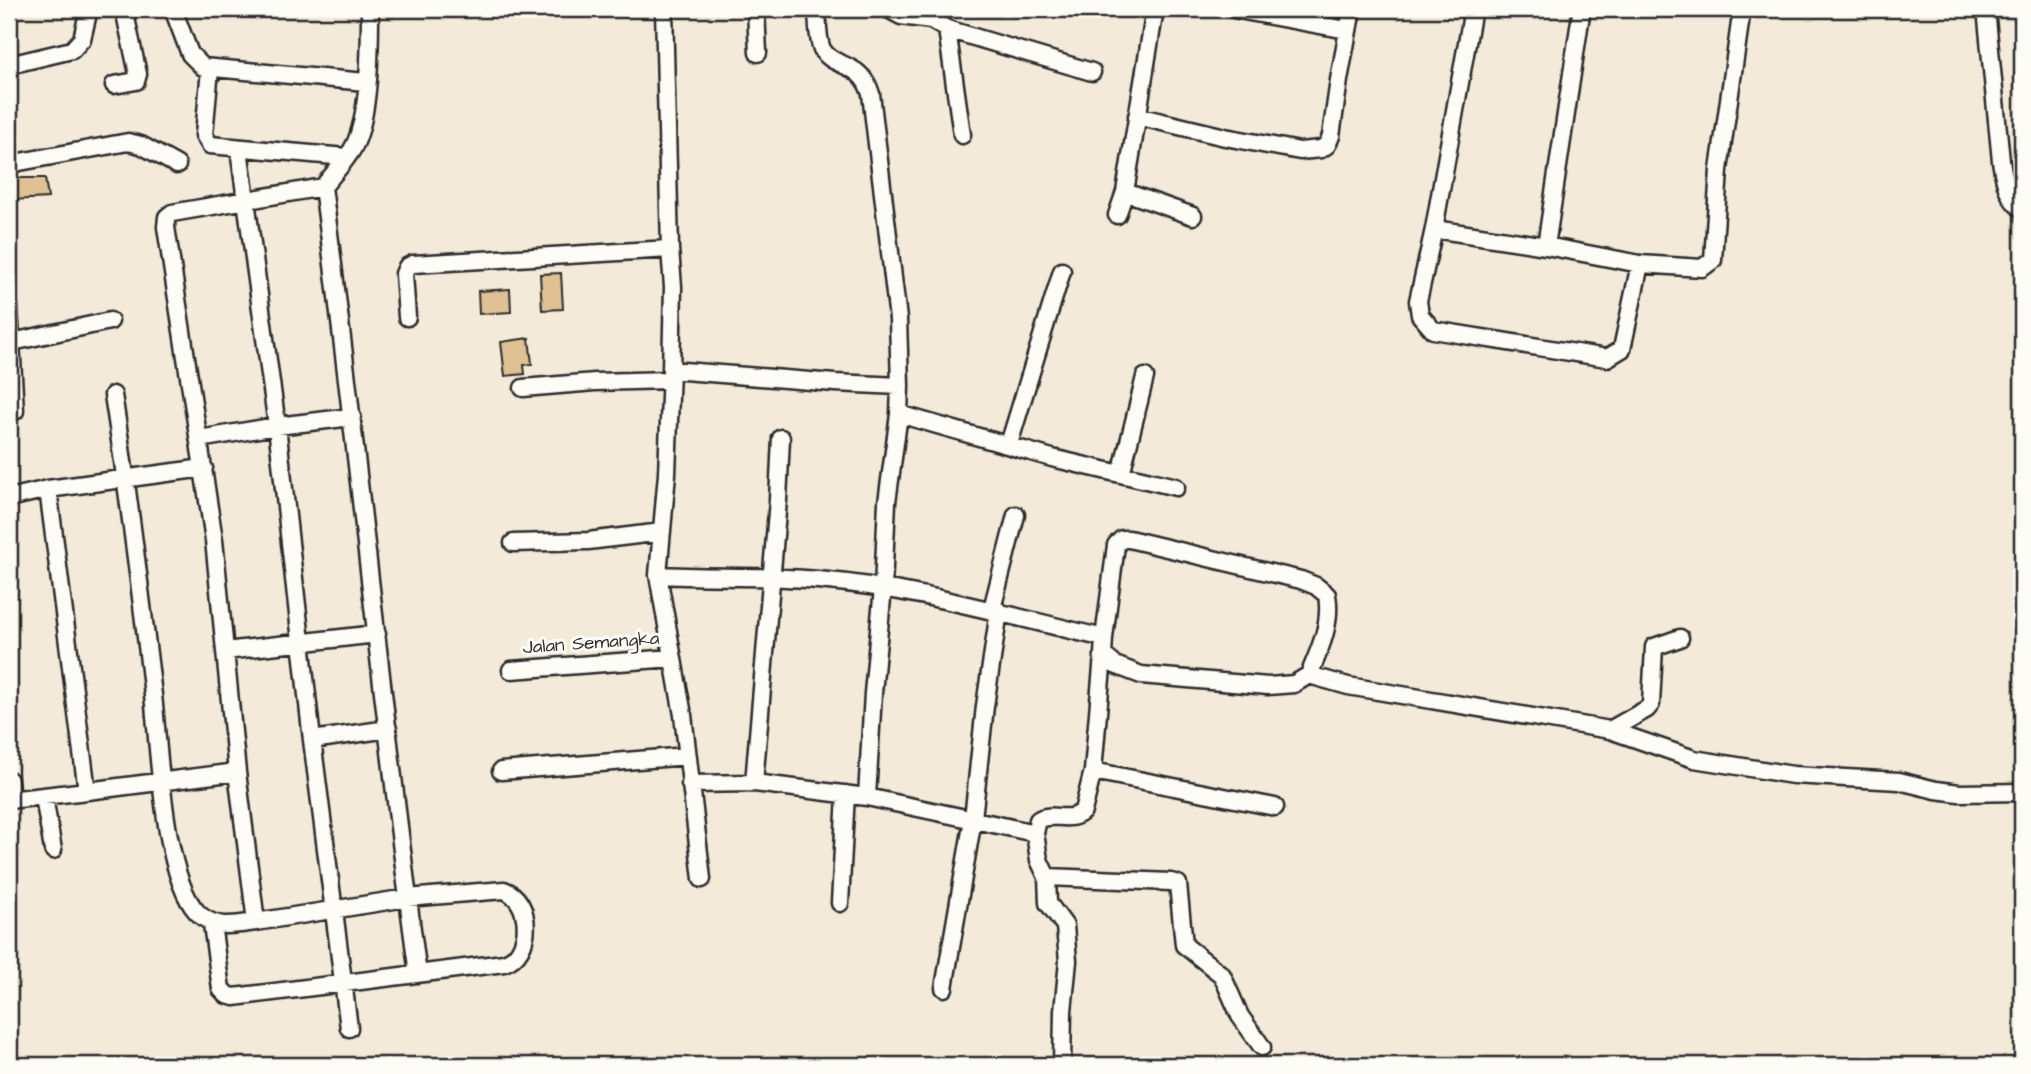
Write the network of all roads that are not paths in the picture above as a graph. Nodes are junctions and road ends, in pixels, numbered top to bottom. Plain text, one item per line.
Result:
1 (89, 9) edge
2 (124, 9) edge
3 (173, 9) edge
4 (370, 9) edge
5 (664, 9) edge
6 (756, 9) edge
7 (817, 9) edge
8 (888, 9) edge
9 (1155, 9) edge
10 (1233, 9) edge
11 (1352, 9) edge
12 (1473, 9) edge
13 (1742, 9) edge
14 (1986, 9) edge
15 (1581, 14) dead end
16 (947, 29) junction
17 (1347, 30) junction
18 (758, 53) dead end
19 (9, 65) edge
20 (210, 69) junction
21 (1092, 72) dead end
22 (366, 82) junction
23 (114, 85) dead end
24 (1137, 116) junction
25 (962, 135) dead end
26 (239, 149) junction
27 (346, 157) junction
28 (9, 164) edge
29 (177, 165) dead end
30 (323, 187) junction
31 (1125, 192) junction
32 (245, 202) junction
33 (2022, 209) edge
34 (1118, 215) dead end
35 (1193, 216) dead end
36 (1434, 229) junction
37 (1546, 246) junction
38 (670, 249) junction
39 (1640, 264) junction
40 (1062, 271) dead end
41 (9, 306) edge
42 (407, 317) dead end
43 (110, 321) dead end
44 (12, 342) junction
45 (671, 375) junction
46 (1145, 377) dead end
47 (900, 386) junction
48 (523, 388) dead end
49 (113, 395) dead end
50 (15, 411) dead end
51 (899, 414) junction
52 (352, 417) junction
53 (277, 426) junction
54 (780, 438) dead end
55 (199, 439) junction
56 (1009, 444) junction
57 (204, 468) junction
58 (1121, 474) junction
59 (127, 478) junction
60 (1176, 487) dead end
61 (48, 489) junction
62 (9, 498) edge
63 (1016, 515) dead end
64 (662, 533) junction
65 (513, 543) dead end
66 (658, 575) junction
67 (772, 578) junction
68 (883, 588) junction
69 (996, 610) junction
70 (377, 634) junction
71 (1104, 638) junction
72 (1679, 638) dead end
73 (301, 642) junction
74 (225, 651) junction
75 (1103, 655) junction
76 (673, 658) junction
77 (511, 670) dead end
78 (1310, 675) junction
79 (388, 729) junction
80 (1610, 730) junction
81 (312, 740) junction
82 (688, 756) junction
83 (501, 771) dead end
84 (1093, 771) junction
85 (237, 772) junction
86 (9, 780) edge
87 (162, 780) junction
88 (754, 783) junction
89 (690, 784) junction
90 (87, 791) junction
91 (2022, 792) edge
92 (846, 794) junction
93 (44, 797) junction
94 (867, 797) junction
95 (10, 800) edge
96 (1275, 807) dead end
97 (973, 819) junction
98 (1035, 833) junction
99 (53, 850) dead end
100 (1046, 877) junction
101 (702, 880) dead end
102 (407, 898) junction
103 (840, 903) dead end
104 (334, 910) junction
105 (256, 922) junction
106 (212, 924) junction
107 (418, 974) junction
108 (344, 984) junction
109 (944, 988) dead end
110 (349, 1028) dead end
111 (1262, 1047) dead end
112 (1062, 1065) edge

1 - 19 street
2 - 23 street
3 - 20 street
4 - 22 street
5 - 38 street
6 - 18 street
7 - 47 street
8 - 16 street
9 - 24 street
10 - 17 street
11 - 17 street
12 - 36 street
13 - 39 street
14 - 33 street
15 - 37 street
16 - 21 street
16 - 25 street
17 - 24 street
20 - 22 street
20 - 26 street
22 - 27 street
24 - 31 street
26 - 27 street
26 - 32 street
27 - 30 street
28 - 29 street
30 - 32 street
30 - 52 street
31 - 34 street
31 - 35 street
32 - 53 street
32 - 55 street
36 - 37 street
36 - 39 street
37 - 39 street
38 - 42 street
38 - 45 street
40 - 56 street
41 - 44 street
43 - 44 street
44 - 50 street
45 - 47 street
45 - 48 street
45 - 64 street
46 - 58 street
47 - 51 street
49 - 59 street
51 - 56 street
51 - 68 street
52 - 53 street
52 - 70 street
53 - 55 street
53 - 73 street
54 - 67 street
55 - 57 street
56 - 58 street
57 - 59 street
57 - 74 street
58 - 60 street
59 - 61 street
59 - 87 street
61 - 62 street
61 - 90 street
63 - 69 street
64 - 65 street
64 - 66 street
66 - 67 street
66 - 76 street
67 - 68 street
67 - 88 street
68 - 69 street
68 - 94 street
69 - 71 street
69 - 97 street
70 - 73 street
70 - 79 street
71 - 75 street
71 - 78 street
72 - 80 street
73 - 74 street
73 - 81 street
74 - 85 street
75 - 78 street
75 - 84 street
76 - 77 street, Jalan Semangka
76 - 82 street
78 - 80 street
79 - 81 street
79 - 102 street
80 - 91 street
81 - 104 street
82 - 83 street
82 - 89 street
84 - 96 street
84 - 98 street
85 - 87 street
85 - 105 street
86 - 95 street
87 - 90 street
87 - 106 street
88 - 89 street
88 - 92 street
89 - 101 street
90 - 93 street
92 - 94 street
92 - 103 street
93 - 95 street
93 - 99 street
94 - 97 street
97 - 98 street
97 - 109 street
98 - 100 street
100 - 111 street
100 - 112 street
102 - 104 street
102 - 107 street
102 - 107 street
104 - 105 street
104 - 108 street
105 - 106 street
106 - 108 street
107 - 108 street
108 - 110 street

